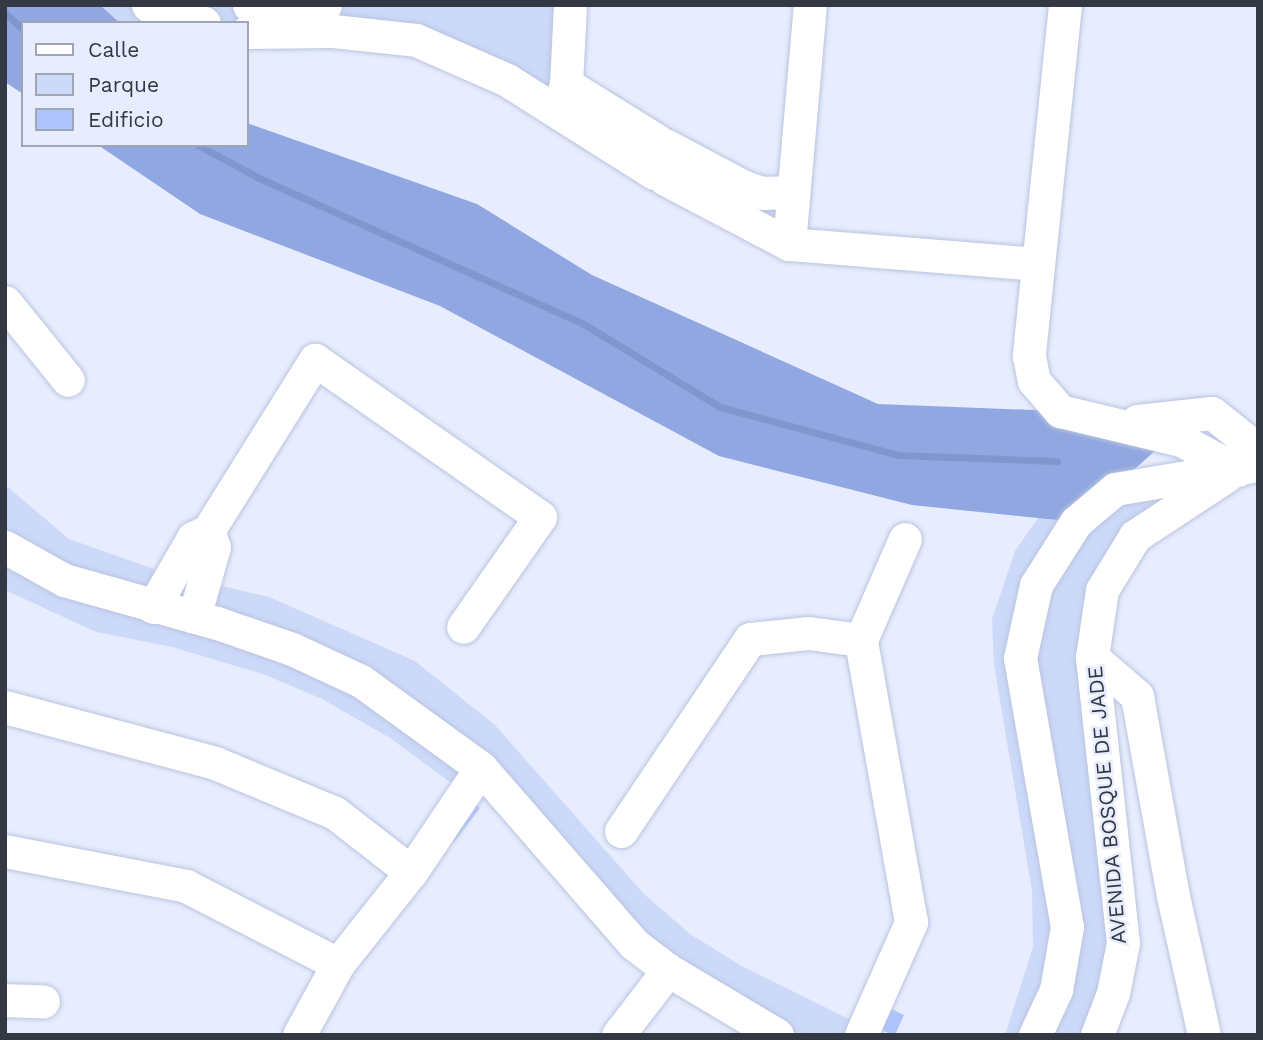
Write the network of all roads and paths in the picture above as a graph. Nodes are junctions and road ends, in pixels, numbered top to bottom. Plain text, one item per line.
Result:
1 (148, 5) edge
2 (249, 5) edge
3 (325, 5) edge
4 (570, 5) edge
5 (810, 5) edge
6 (1065, 5) edge
7 (195, 21) edge
8 (248, 32) edge
9 (562, 97) junction
10 (653, 155) junction
11 (793, 192) junction
12 (789, 244) junction
13 (1037, 264) junction
14 (5, 302) edge
15 (68, 380) dead end
16 (1114, 424) junction
17 (1252, 460) edge
18 (208, 531) junction
19 (905, 539) dead end
20 (5, 547) edge
21 (153, 607) junction
22 (194, 617) junction
23 (463, 626) dead end
24 (861, 640) junction
25 (1092, 657) junction
26 (5, 707) edge
27 (481, 768) junction
28 (621, 831) dead end
29 (5, 851) edge
30 (411, 872) junction
31 (338, 964) junction
32 (668, 970) junction
33 (5, 1000) edge
34 (43, 1001) dead end
35 (299, 1035) edge
36 (618, 1035) edge
37 (777, 1035) edge
38 (861, 1035) edge
39 (1035, 1035) edge
40 (1097, 1035) edge
41 (1204, 1035) edge

1 - 7 street
2 - 3 street
4 - 9 street
5 - 11 street
6 - 13 street
8 - 9 street
9 - 10 street
10 - 11 street
10 - 12 street
11 - 12 street
12 - 13 street
13 - 16 street
14 - 15 street
16 - 17 street
16 - 17 street
17 - 25 street, AVENIDA BOSQUE DE JADE
17 - 39 street
18 - 21 street
18 - 22 street
18 - 23 street
19 - 24 street
20 - 21 street
21 - 22 street
22 - 27 street
24 - 28 street
24 - 38 street
25 - 40 street, AVENIDA BOSQUE DE JADE
25 - 41 street
26 - 30 street
27 - 30 street
27 - 32 street
29 - 31 street
30 - 31 street
31 - 35 street
32 - 36 street
32 - 37 street
33 - 34 street

